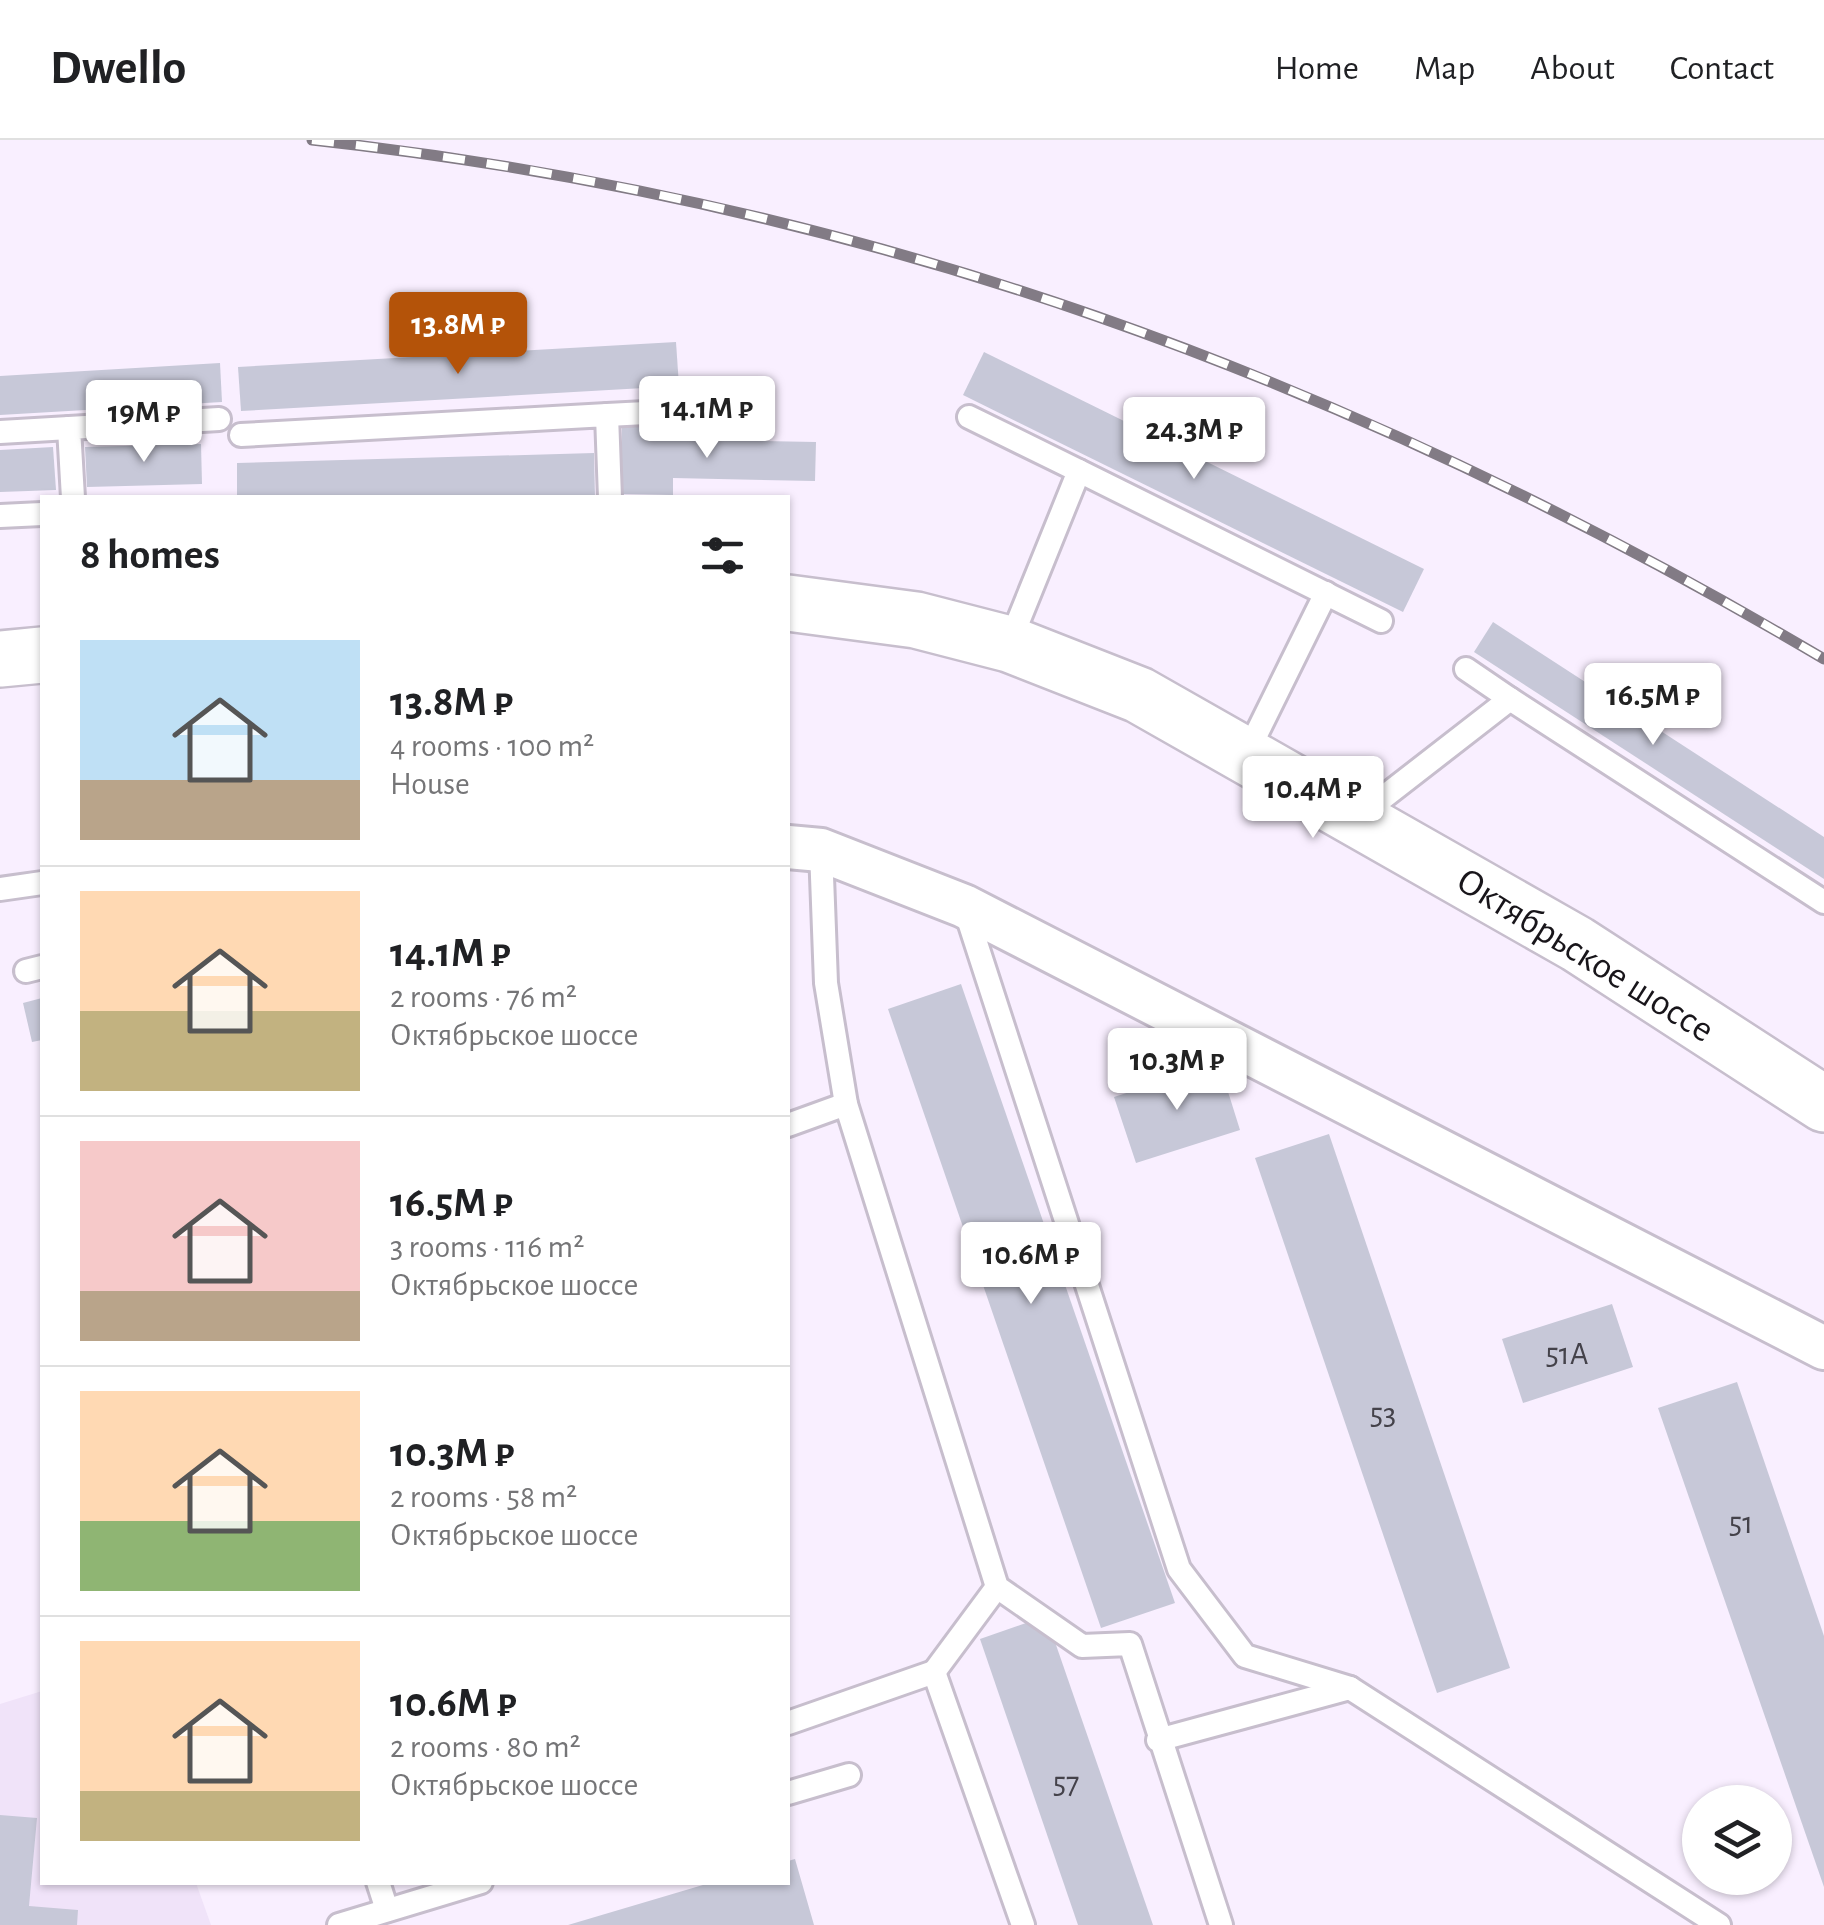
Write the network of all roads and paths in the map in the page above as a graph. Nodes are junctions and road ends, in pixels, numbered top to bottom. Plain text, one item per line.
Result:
1 (665, 412) dead end
2 (607, 415) junction
3 (969, 417) dead end
4 (219, 420) dead end
5 (69, 428) junction
6 (0, 432) edge
7 (241, 435) dead end
8 (1079, 471) junction
9 (73, 495) edge
10 (610, 495) edge
11 (40, 514) edge
12 (0, 516) edge
13 (1326, 594) junction
14 (790, 603) edge
15 (1381, 621) dead end
16 (1009, 644) junction
17 (40, 655) edge
18 (0, 660) edge
19 (1466, 669) dead end
20 (1510, 699) junction
21 (1246, 753) junction
22 (1358, 817) junction
23 (804, 849) edge
24 (40, 883) edge
25 (0, 888) edge
26 (1824, 902) edge
27 (964, 906) junction
28 (1820, 1092) edge
29 (846, 1104) junction
30 (790, 1124) edge
31 (1824, 1348) edge
32 (997, 1587) junction
33 (934, 1672) junction
34 (1350, 1688) junction
35 (790, 1722) edge
36 (1158, 1740) junction
37 (850, 1775) dead end
38 (790, 1792) edge
39 (379, 1885) edge
40 (471, 1885) edge
41 (387, 1910) junction
42 (339, 1925) edge
43 (1023, 1925) edge
44 (1221, 1925) edge
45 (1719, 1925) edge

1 - 2 lane
2 - 7 lane
2 - 10 lane
3 - 8 lane
4 - 5 lane
5 - 6 lane
5 - 9 lane
8 - 13 lane
8 - 16 lane
11 - 12 lane
13 - 15 lane
13 - 21 lane
14 - 16 main road, Октябрьское шоссе
16 - 21 main road, Октябрьское шоссе
17 - 18 main road
19 - 20 lane
20 - 22 lane
20 - 26 lane
21 - 22 main road, Октябрьское шоссе
22 - 28 main road, Октябрьское шоссе
23 - 27 street
23 - 29 lane
24 - 25 lane
27 - 31 street
27 - 34 lane
29 - 30 lane
29 - 32 lane
32 - 33 lane
32 - 36 lane
33 - 35 lane
33 - 43 lane
34 - 36 lane
34 - 45 lane
36 - 44 lane
37 - 38 lane
39 - 41 lane
40 - 41 lane
41 - 42 lane

